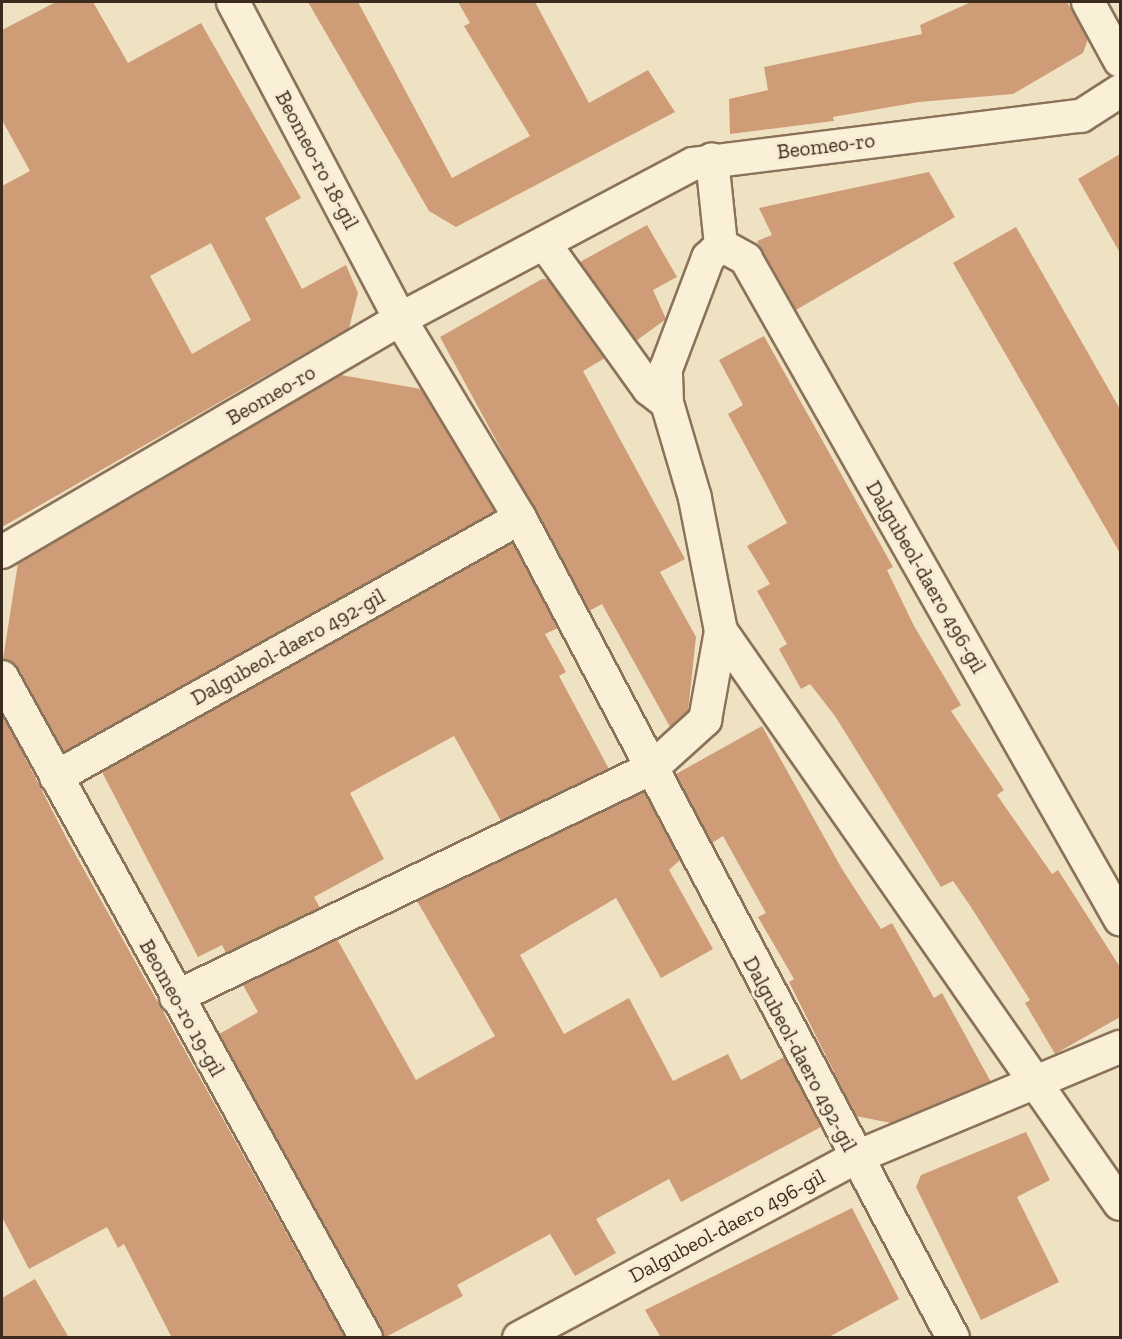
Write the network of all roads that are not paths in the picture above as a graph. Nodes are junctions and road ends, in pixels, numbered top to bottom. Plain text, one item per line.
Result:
1 (232, 2) edge
2 (1088, 2) edge
3 (1120, 61) edge
4 (1120, 91) edge
5 (712, 159) junction
6 (544, 243) junction
7 (721, 245) junction
8 (400, 319) junction
9 (667, 403) junction
10 (520, 518) junction
11 (2, 552) edge
12 (721, 631) junction
13 (2, 677) edge
14 (652, 768) junction
15 (56, 777) junction
16 (1120, 919) edge
17 (176, 998) junction
18 (1120, 1047) edge
19 (1037, 1078) junction
20 (854, 1158) junction
21 (1120, 1204) edge
22 (366, 1338) edge
23 (519, 1338) edge
24 (953, 1338) edge

1 - 8 street, Beomeo-ro 18-gil
2 - 3 street
4 - 5 street, Beomeo-ro
5 - 6 street, Beomeo-ro
5 - 7 street
6 - 8 street, Beomeo-ro
6 - 9 street
7 - 9 street
7 - 16 street, Dalgubeol-daero 496-gil
8 - 10 street, Dalgubeol-daero 492-gil
8 - 11 street, Beomeo-ro
9 - 12 street
10 - 14 street, Dalgubeol-daero 492-gil
10 - 15 street, Dalgubeol-daero 492-gil
12 - 14 street
12 - 19 street
13 - 15 street, Beomeo-ro 19-gil
14 - 17 street
14 - 20 street, Dalgubeol-daero 492-gil
15 - 17 street, Beomeo-ro 19-gil
17 - 22 street, Beomeo-ro 19-gil
18 - 19 street, Dalgubeol-daero 496-gil
19 - 20 street, Dalgubeol-daero 496-gil
19 - 21 street
20 - 23 street, Dalgubeol-daero 496-gil
20 - 24 street, Dalgubeol-daero 492-gil

